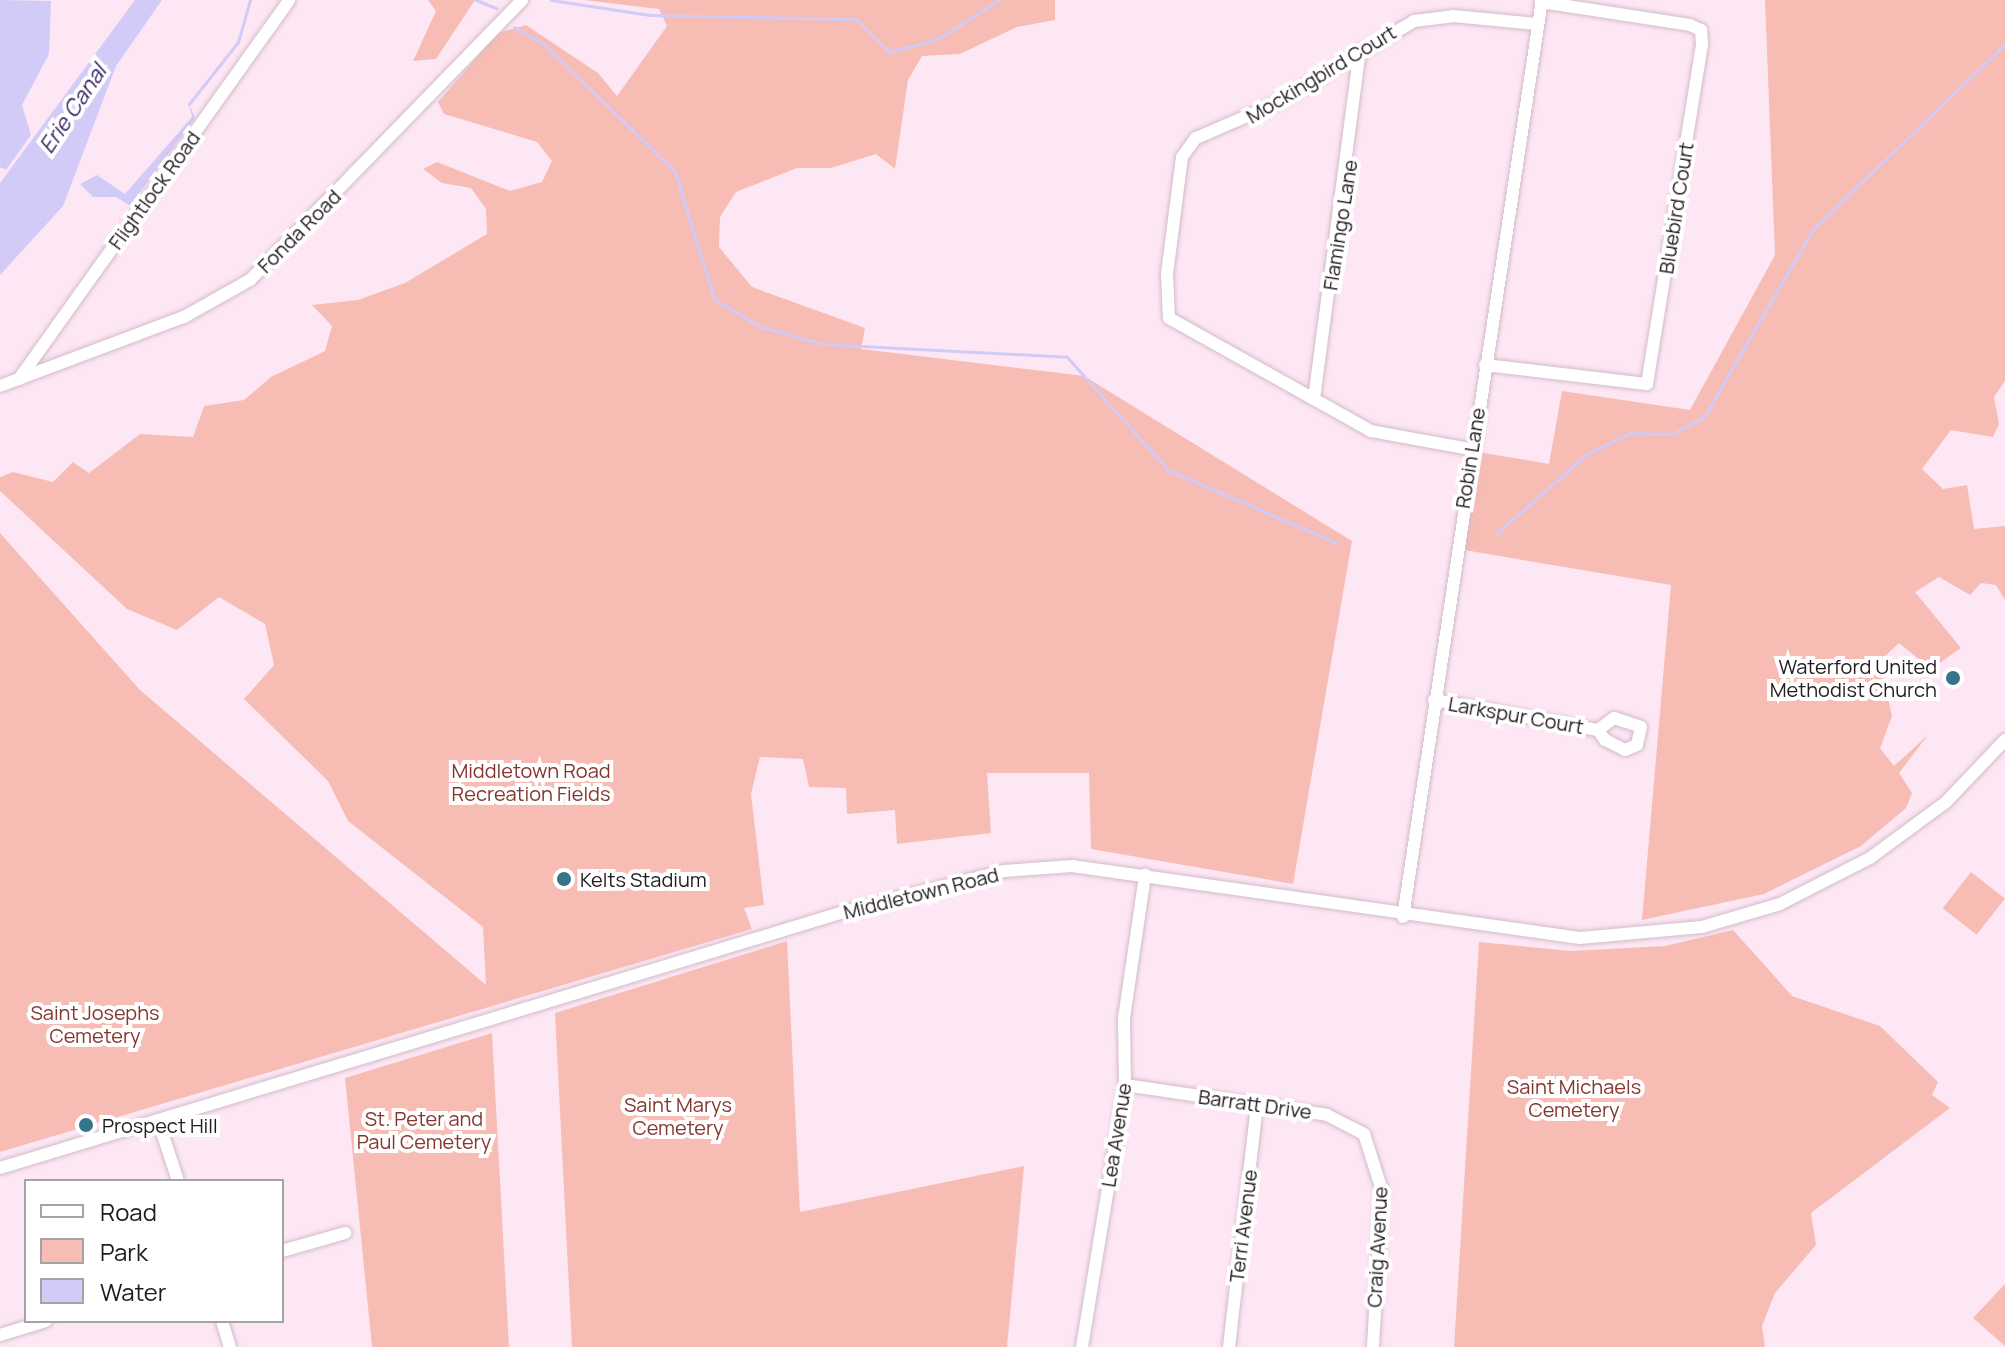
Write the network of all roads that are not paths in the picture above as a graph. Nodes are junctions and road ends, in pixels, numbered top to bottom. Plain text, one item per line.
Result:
1 (289, 0) edge
2 (522, 0) edge
3 (1541, 1) edge
4 (1537, 24) junction
5 (1360, 51) junction
6 (1485, 365) junction
7 (19, 379) junction
8 (0, 386) edge
9 (1314, 399) junction
10 (1470, 449) junction
11 (1434, 700) junction
12 (1598, 730) dead end
13 (2005, 740) edge
14 (1145, 875) junction
15 (1403, 917) junction
16 (1125, 1085) junction
17 (1257, 1105) junction
18 (158, 1120) junction
19 (1374, 1148) joint
20 (0, 1168) edge
21 (177, 1179) edge
22 (345, 1233) dead end
23 (284, 1250) edge
24 (39, 1323) edge
25 (223, 1323) edge
26 (0, 1335) edge
27 (230, 1347) edge
28 (1082, 1347) edge
29 (1229, 1347) edge
30 (1373, 1347) edge

1 - 7 street, Flightlock Road
2 - 7 street, Fonda Road
3 - 4 street, Robin Lane
3 - 6 street, Bluebird Court
4 - 5 street, Mockingbird Court
4 - 6 street, Robin Lane
5 - 9 street, Flamingo Lane
5 - 9 street, Mockingbird Court
6 - 10 street, Robin Lane
7 - 8 street, Fonda Road
9 - 10 street, Mockingbird Court
10 - 11 street, Robin Lane
11 - 12 street, Larkspur Court
11 - 15 street, Robin Lane
13 - 15 street, Middletown Road
14 - 15 street, Middletown Road
14 - 16 street, Lea Avenue
14 - 18 street, Middletown Road
16 - 17 street, Barratt Drive
16 - 28 street, Lea Avenue
17 - 19 street, Barratt Drive
17 - 29 street, Terri Avenue
18 - 20 street, Middletown Road
18 - 21 street
19 - 30 street, Craig Avenue
22 - 23 street
24 - 26 street
25 - 27 street

